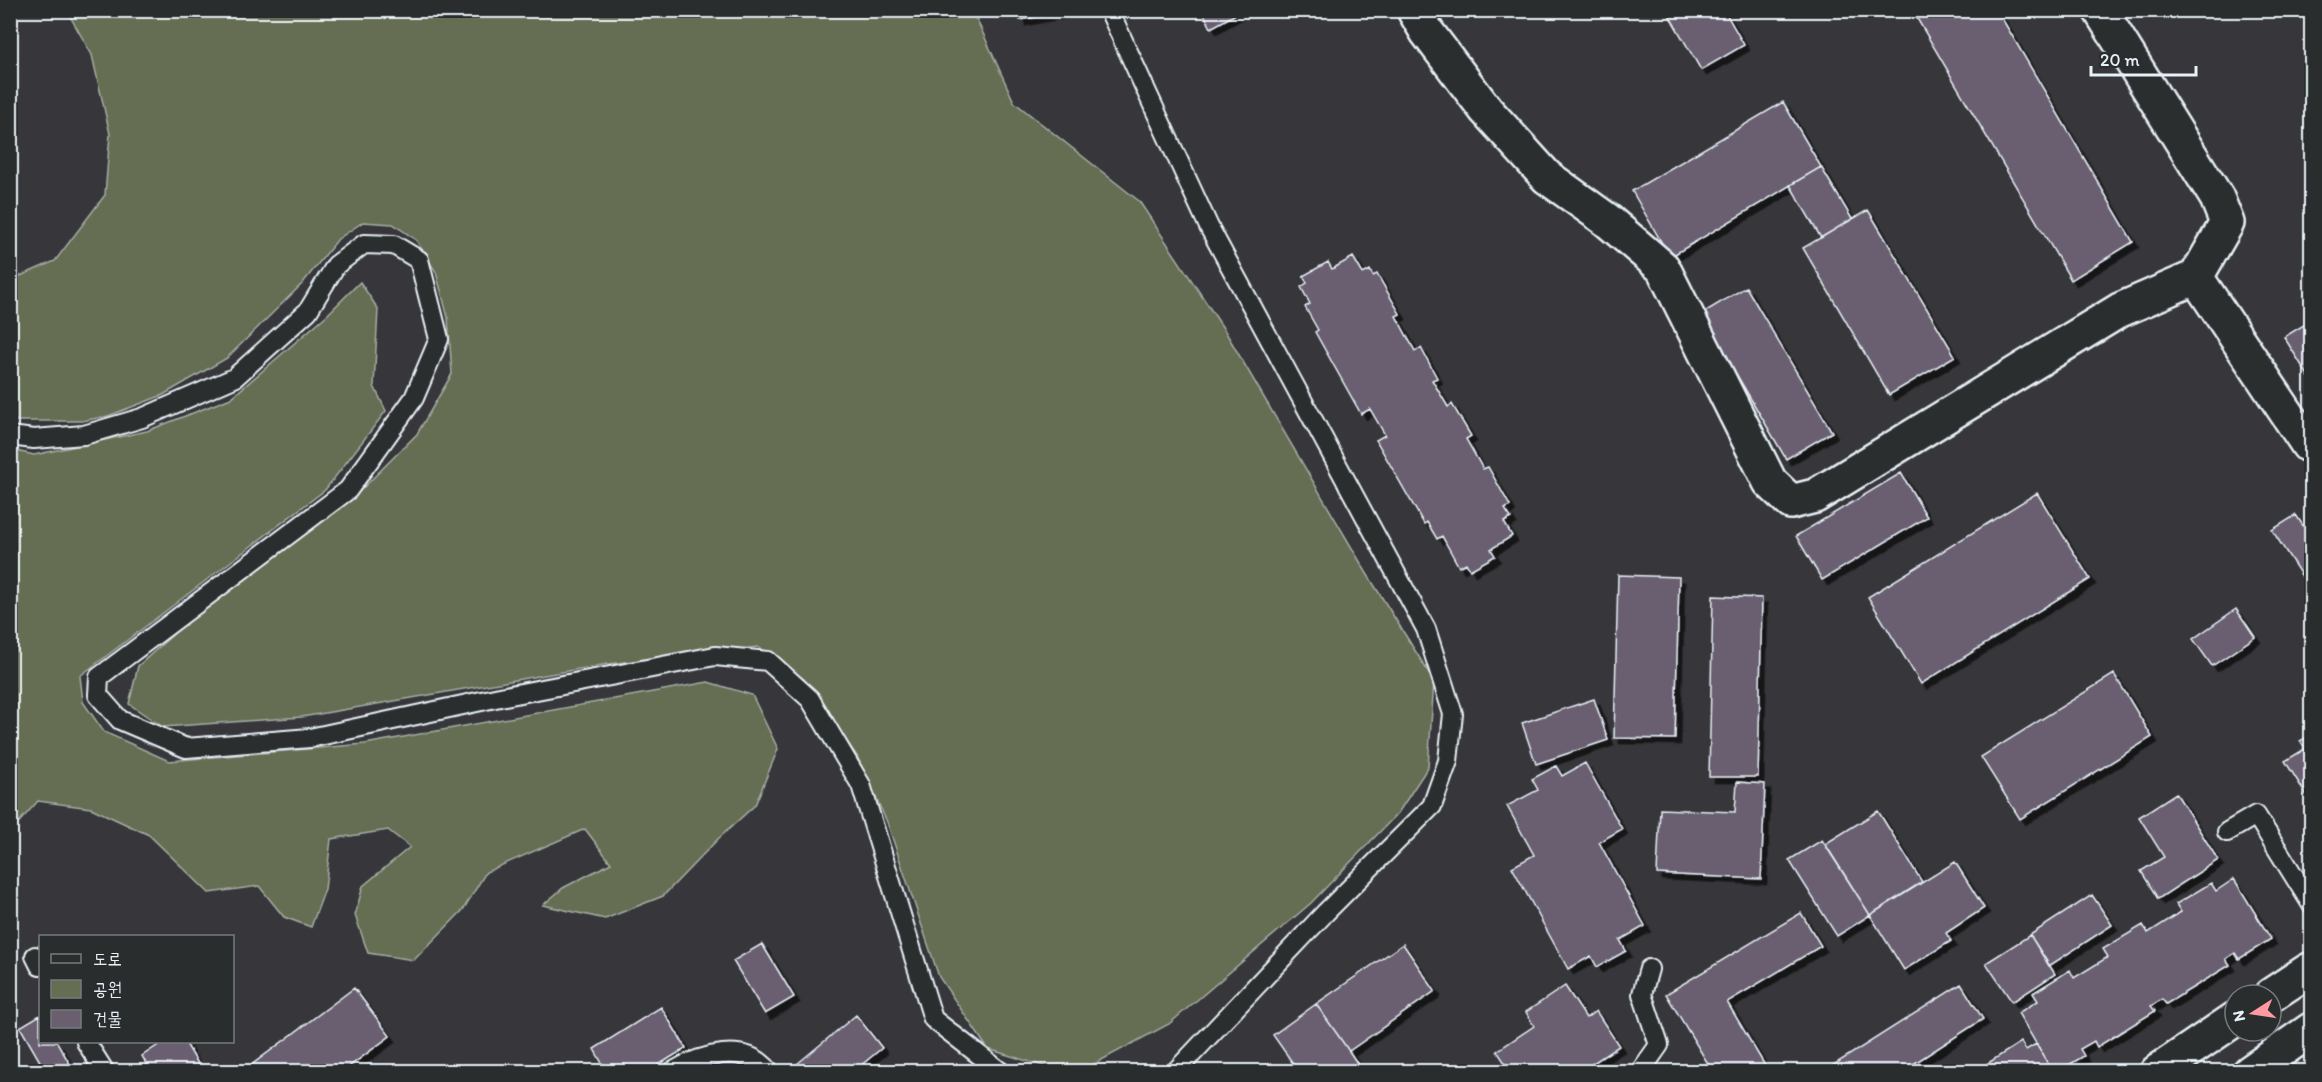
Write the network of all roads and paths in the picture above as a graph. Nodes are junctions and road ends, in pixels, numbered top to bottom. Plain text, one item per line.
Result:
1 (1109, 10) edge
2 (1414, 10) edge
3 (2100, 10) edge
4 (2196, 277) junction
5 (10, 436) edge
6 (2308, 445) dead end
7 (2227, 832) dead end
8 (2306, 883) edge
9 (2312, 905) edge
10 (1649, 969) dead end
11 (2312, 971) edge
12 (2283, 987) edge
13 (2223, 1027) edge
14 (2312, 1029) edge
15 (87, 1043) edge
16 (105, 1071) edge
17 (672, 1071) edge
18 (770, 1071) edge
19 (1001, 1071) edge
20 (1176, 1071) edge
21 (1640, 1071) edge
22 (2157, 1071) edge
23 (2250, 1071) edge

1 - 20 lane
2 - 4 street
3 - 4 street
4 - 6 street
5 - 19 lane
7 - 8 lane
8 - 9 lane
10 - 21 lane
11 - 12 street
13 - 22 street
14 - 23 street
15 - 16 lane
17 - 18 lane

